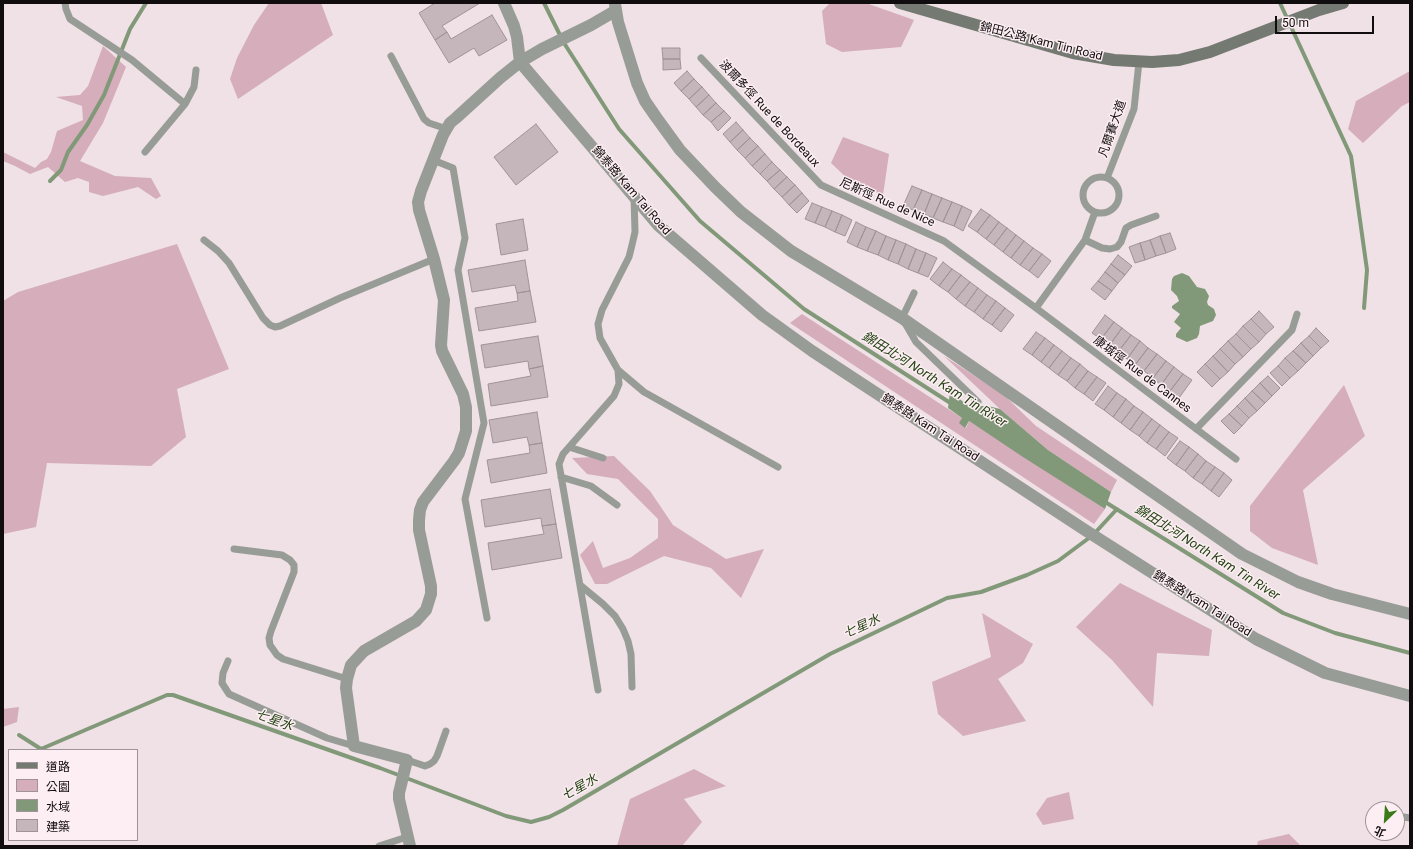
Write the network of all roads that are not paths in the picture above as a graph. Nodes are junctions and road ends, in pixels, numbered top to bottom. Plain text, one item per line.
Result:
1 (65, 3) edge
2 (504, 3) edge
3 (900, 3) edge
4 (1343, 3) edge
5 (615, 7) edge
6 (391, 56) dead end
7 (701, 58) dead end
8 (520, 62) junction
9 (1139, 62) junction
10 (196, 70) dead end
11 (186, 104) junction
12 (447, 129) junction
13 (145, 152) dead end
14 (433, 160) junction
15 (1107, 178) junction
16 (821, 186) joint
17 (634, 196) junction
18 (1095, 212) junction
19 (1156, 216) dead end
20 (204, 240) dead end
21 (1085, 240) junction
22 (434, 259) junction
23 (914, 293) dead end
24 (1036, 308) junction
25 (1297, 314) dead end
26 (902, 318) junction
27 (618, 370) junction
28 (978, 402) dead end
29 (1196, 429) junction
30 (569, 448) junction
31 (604, 458) dead end
32 (1236, 459) dead end
33 (778, 467) dead end
34 (561, 476) junction
35 (617, 505) dead end
36 (234, 549) dead end
37 (580, 584) junction
38 (1410, 614) edge
39 (487, 618) dead end
40 (228, 661) dead end
41 (347, 679) junction
42 (632, 687) dead end
43 (598, 690) dead end
44 (1410, 696) edge
45 (446, 731) dead end
46 (354, 746) junction
47 (407, 760) junction
48 (409, 842) edge
49 (379, 846) edge

1 - 11 lane
2 - 8 street
3 - 9 main road, 錦田公路 Kam Tin Road
4 - 9 main road, 錦田公路 Kam Tin Road
5 - 8 street
5 - 26 street
6 - 12 lane
7 - 16 lane, 波爾多徑 Rue de Bordeaux
8 - 12 street
8 - 17 street, 錦泰路 Kam Tai Road
9 - 15 lane, 凡爾賽大道
10 - 11 lane
11 - 13 lane
12 - 14 street
14 - 22 street
14 - 39 lane
15 - 18 lane
15 - 18 lane
16 - 24 lane, 尼斯徑 Rue de Nice
17 - 27 lane
17 - 44 street, 錦泰路 Kam Tai Road
18 - 21 lane
19 - 21 lane
20 - 22 lane
21 - 24 lane
22 - 41 street
23 - 26 lane
24 - 29 lane, 康城徑 Rue de Cannes
25 - 29 lane
26 - 28 lane
26 - 38 street
27 - 30 lane
27 - 33 lane
29 - 32 lane, 康城徑 Rue de Cannes
30 - 31 lane
30 - 34 lane
34 - 35 lane
34 - 37 lane
36 - 41 lane
37 - 42 lane
37 - 43 lane
40 - 46 lane
41 - 46 street
45 - 47 lane
46 - 47 street
47 - 48 street
48 - 49 lane

